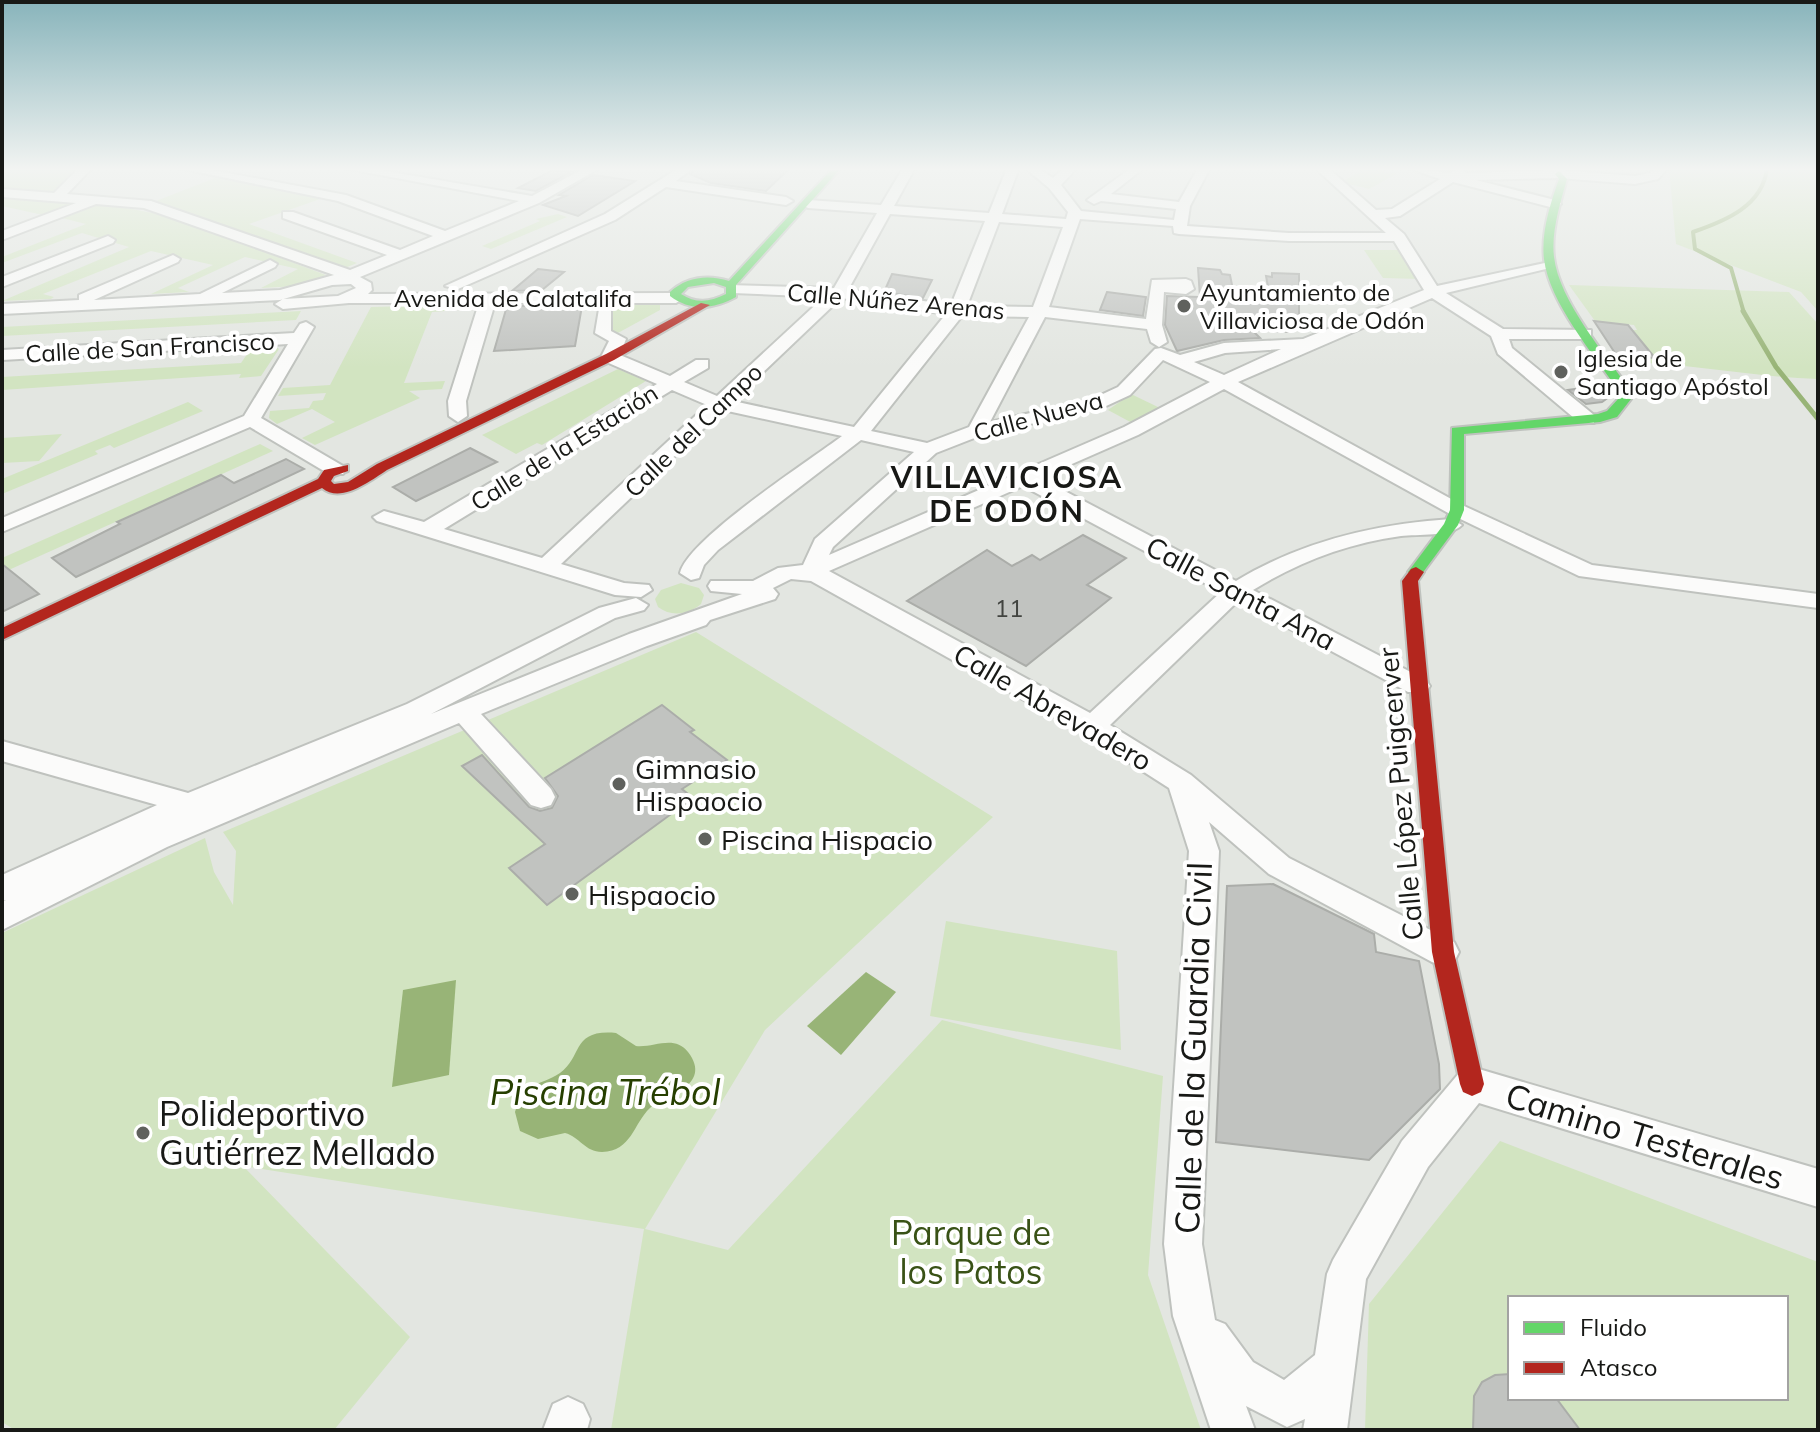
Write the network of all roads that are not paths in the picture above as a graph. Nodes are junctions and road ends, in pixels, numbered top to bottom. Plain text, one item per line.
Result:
1 (231, 235) edge
2 (343, 235) edge
3 (442, 235) edge
4 (569, 235) edge
5 (751, 235) edge
6 (779, 235) edge
7 (871, 235) edge
8 (989, 235) edge
9 (1059, 235) edge
10 (1266, 235) edge
11 (1397, 235) edge
12 (1551, 235) edge
13 (1399, 237) junction
14 (747, 239) dead end
15 (108, 240) dead end
16 (397, 254) junction
17 (728, 258) dead end
18 (173, 259) dead end
19 (270, 264) dead end
20 (1549, 264) junction
21 (345, 277) junction
22 (704, 280) junction
23 (2, 282) edge
24 (453, 286) junction
25 (732, 286) junction
26 (1156, 291) dead end
27 (1433, 292) junction
28 (837, 293) junction
29 (357, 294) junction
30 (679, 295) junction
31 (489, 297) junction
32 (202, 298) junction
33 (311, 299) junction
34 (69, 305) junction
35 (705, 305) junction
36 (2, 309) edge
37 (957, 311) junction
38 (1040, 311) junction
39 (605, 312) dead end
40 (2, 320) edge
41 (1154, 325) junction
42 (1499, 334) junction
43 (1585, 334) junction
44 (299, 338) junction
45 (618, 339) junction
46 (1306, 343) junction
47 (1161, 353) junction
48 (2, 355) edge
49 (610, 357) junction
50 (1182, 360) junction
51 (702, 364) dead end
52 (1224, 382) junction
53 (667, 383) junction
54 (720, 404) junction
55 (458, 416) junction
56 (1587, 419) junction
57 (251, 420) junction
58 (861, 431) junction
59 (976, 431) junction
60 (929, 449) junction
61 (343, 477) junction
62 (1022, 477) junction
63 (384, 517) dead end
64 (1454, 517) junction
65 (2, 526) edge
66 (427, 530) junction
67 (548, 564) junction
68 (811, 571) junction
69 (664, 581) junction
70 (719, 586) junction
71 (1235, 591) junction
72 (1818, 601) edge
73 (704, 616) junction
74 (2, 635) edge
75 (2, 655) edge
76 (1417, 686) junction
77 (465, 713) junction
78 (422, 718) junction
79 (1092, 726) junction
80 (2, 751) edge
81 (1181, 782) junction
82 (541, 797) dead end
83 (187, 803) junction
84 (2, 889) edge
85 (2, 917) edge
86 (1443, 952) junction
87 (1472, 1084) junction
88 (1818, 1188) edge
89 (1193, 1316) junction
90 (1331, 1369) junction
91 (1233, 1430) edge
92 (1325, 1430) edge

1 - 21 street
2 - 16 street
3 - 16 street
4 - 24 street
5 - 14 street
6 - 25 street
7 - 28 street, Calle del Campo
8 - 37 street
9 - 38 street
10 - 13 street
11 - 13 street
12 - 20 street
13 - 27 street
15 - 23 street
16 - 21 street
17 - 22 street
18 - 34 street
19 - 32 street
20 - 27 street
20 - 43 street
21 - 29 street
21 - 33 street
22 - 25 street
22 - 30 street
24 - 29 street, Avenida de Calatalifa
24 - 30 street, Avenida de Calatalifa
25 - 28 street, Calle Núñez Arenas
25 - 35 street
26 - 41 street
27 - 42 street
27 - 46 street
28 - 37 street, Calle Núñez Arenas
28 - 54 street, Calle del Campo
29 - 31 street, Avenida de Calatalifa
29 - 33 street
30 - 31 street, Avenida de Calatalifa
30 - 35 street
30 - 45 street
31 - 55 street
32 - 33 street
32 - 34 street
33 - 40 street
33 - 44 street
34 - 36 street
35 - 49 street
37 - 38 street, Calle Núñez Arenas
37 - 58 street
38 - 41 street, Calle Núñez Arenas
38 - 59 street
39 - 45 street
41 - 47 street
42 - 43 street
42 - 56 street
43 - 56 street
44 - 48 street, Calle de San Francisco
44 - 57 street
45 - 49 street
45 - 55 street
46 - 50 street
46 - 52 street
47 - 50 street
47 - 59 street, Calle Nueva
49 - 53 street
49 - 61 street
50 - 52 street
51 - 53 street, Calle de la Estación
52 - 62 street
52 - 64 street
53 - 54 street
53 - 66 street, Calle de la Estación
54 - 58 street
54 - 67 street, Calle del Campo
55 - 61 street
56 - 64 street
57 - 61 street
57 - 65 street
58 - 60 street
58 - 69 street
59 - 60 street, Calle Nueva
60 - 68 street, Calle Nueva
61 - 74 street
61 - 75 street
62 - 68 street
62 - 71 street, Calle Santa Ana
63 - 66 street
64 - 71 street
64 - 72 street
64 - 76 street, Calle López Puigcerver
66 - 67 street
67 - 69 street
68 - 70 street
68 - 73 street
68 - 79 street, Calle Abrevadero
69 - 70 street
69 - 73 street
69 - 78 street
70 - 73 street
71 - 76 street, Calle Santa Ana
71 - 79 street
73 - 77 street
76 - 86 street, Calle López Puigcerver
77 - 78 street
77 - 82 street
78 - 83 street
78 - 85 street
79 - 81 street, Calle Abrevadero
80 - 83 street
81 - 86 street, Calle Abrevadero
81 - 89 street, Calle de la Guardia Civil
83 - 84 street
86 - 87 street, Calle López Puigcerver
87 - 88 street, Camino Testerales
87 - 90 street
89 - 90 street
89 - 91 street, Calle de la Guardia Civil
90 - 92 street

